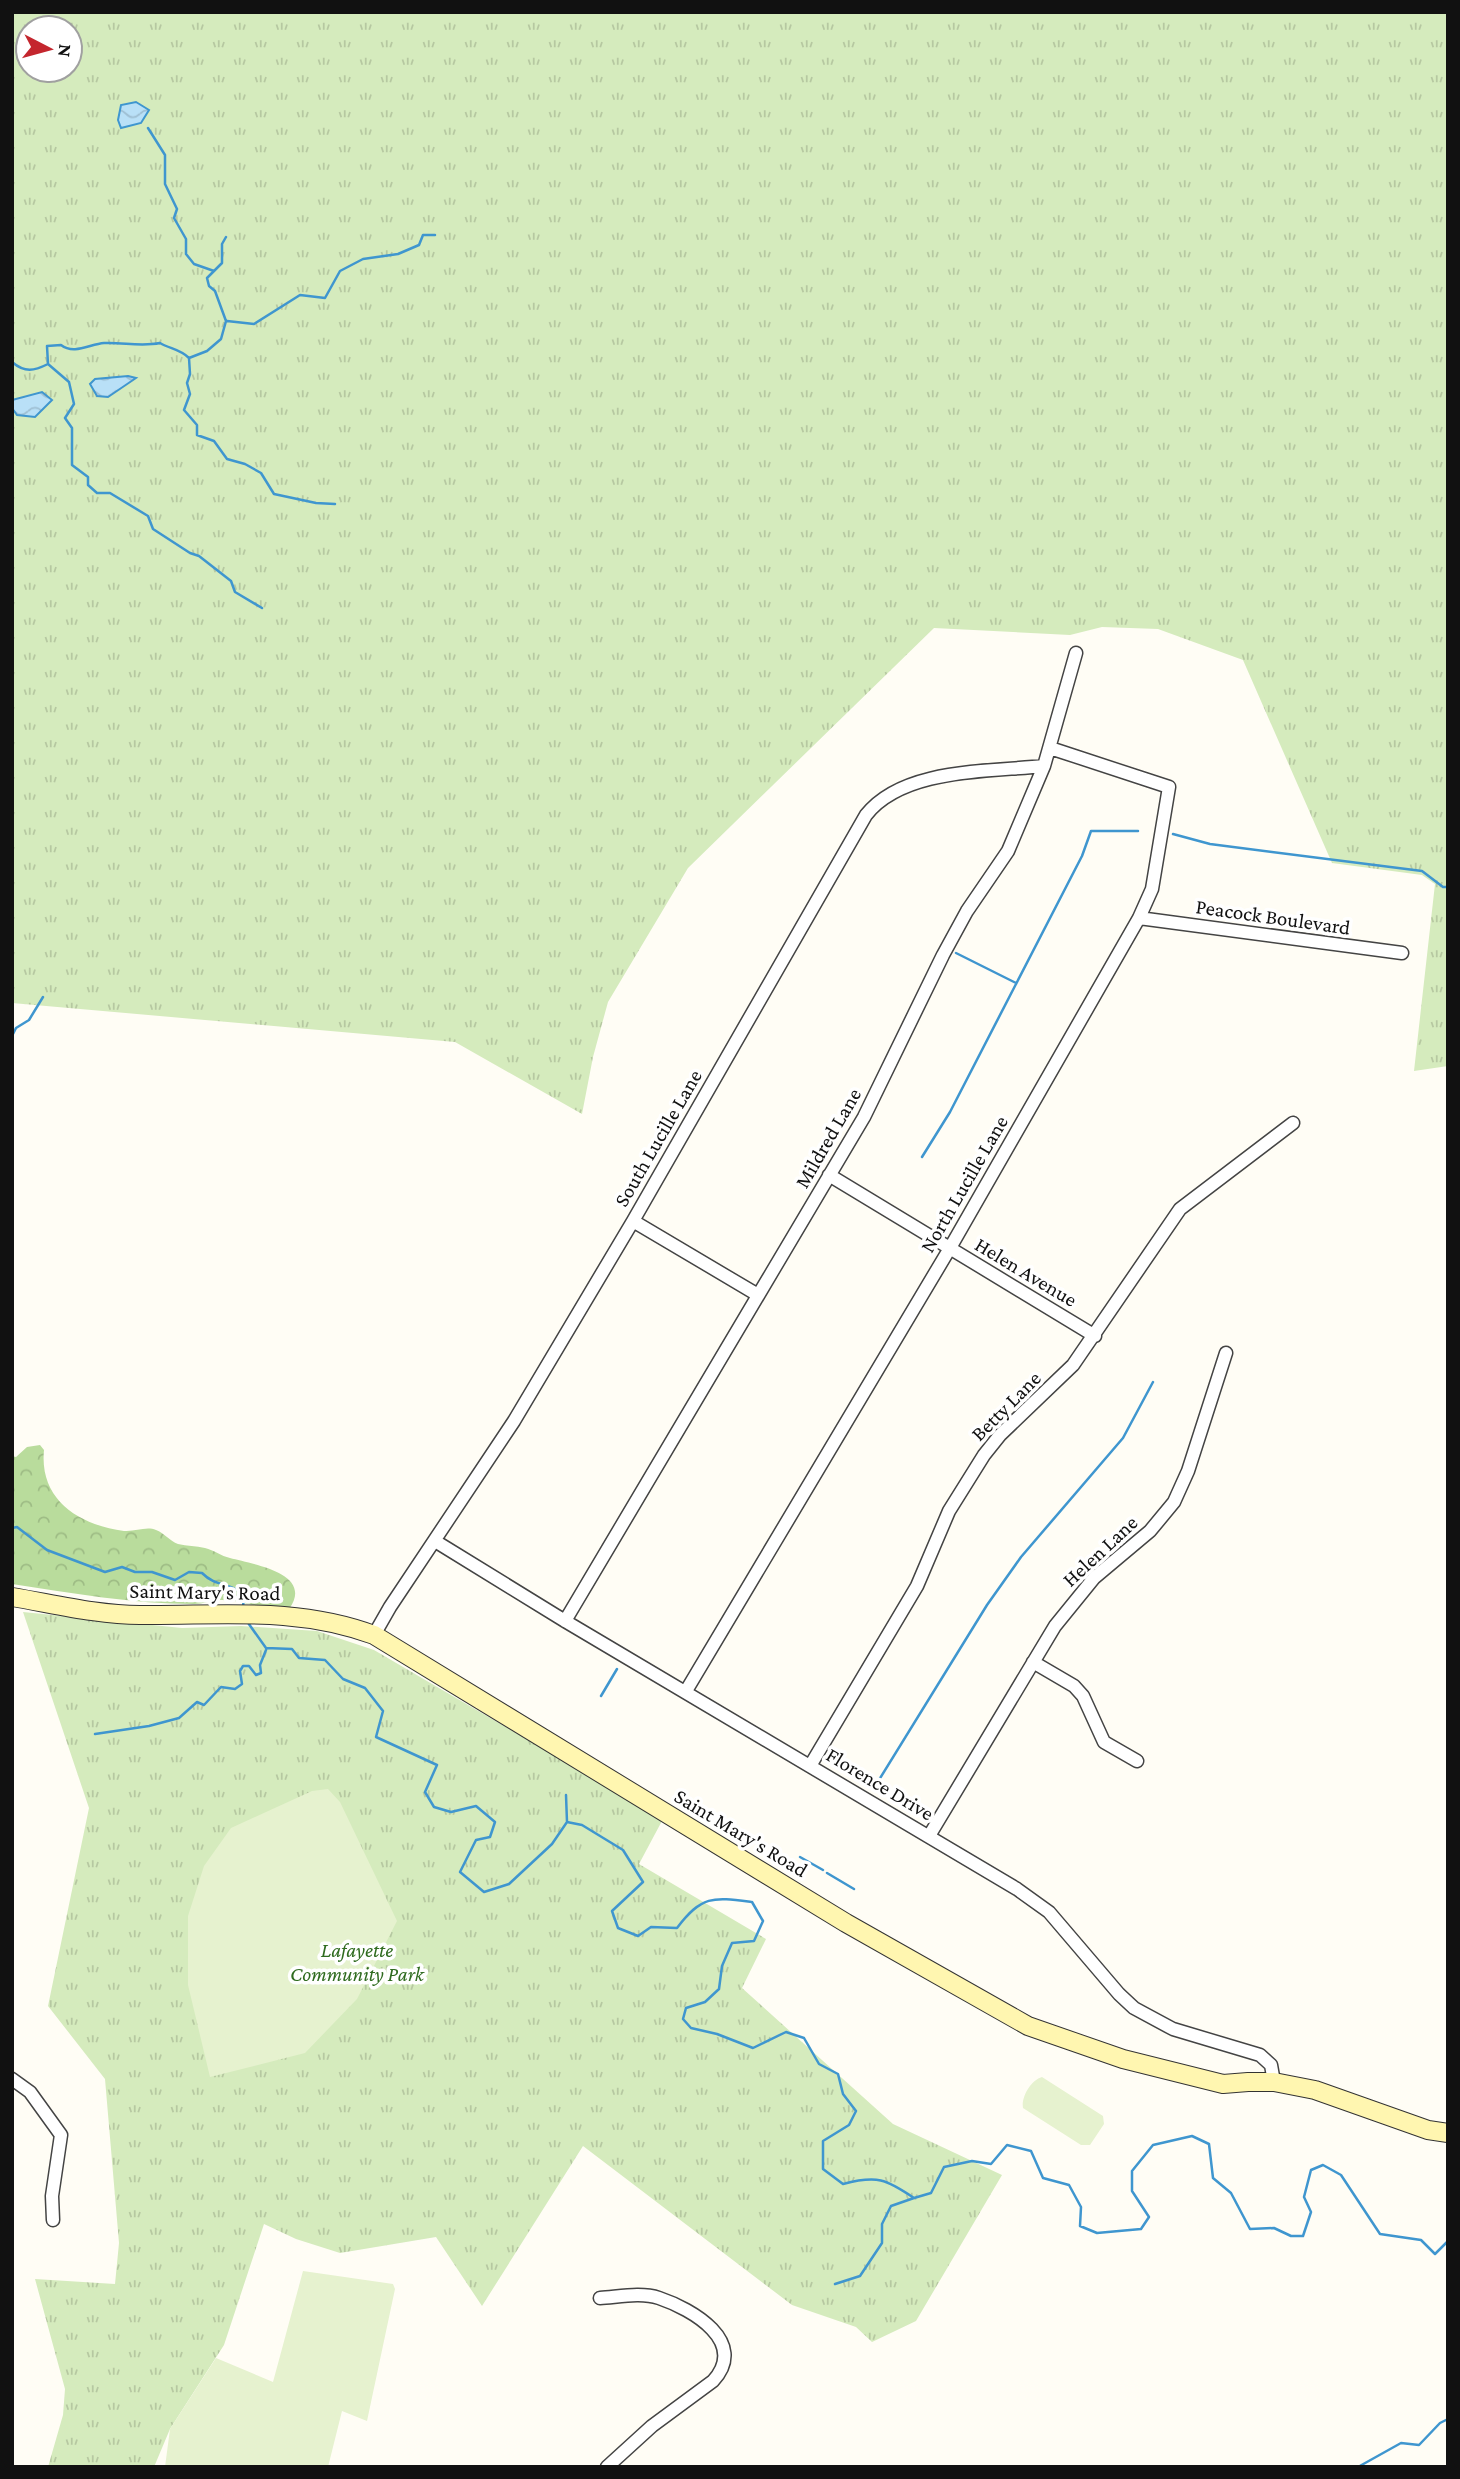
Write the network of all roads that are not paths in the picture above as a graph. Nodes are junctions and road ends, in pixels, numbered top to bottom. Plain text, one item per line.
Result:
1 (1076, 653) dead end
2 (1050, 748) junction
3 (1044, 766) junction
4 (1139, 918) junction
5 (1402, 953) dead end
6 (1293, 1123) dead end
7 (830, 1175) junction
8 (633, 1221) junction
9 (950, 1248) junction
10 (758, 1294) junction
11 (1095, 1336) junction
12 (1226, 1353) dead end
13 (435, 1541) junction
14 (12, 1597) edge
15 (565, 1621) junction
16 (374, 1635) junction
17 (1033, 1662) junction
18 (686, 1691) junction
19 (1137, 1762) dead end
20 (810, 1766) junction
21 (929, 1836) junction
22 (12, 2079) edge
23 (1274, 2082) junction
24 (1448, 2133) edge
25 (53, 2220) dead end
26 (600, 2298) dead end
27 (607, 2467) edge

1 - 2 street, Mildred Lane
2 - 3 street, Mildred Lane
2 - 4 street, North Lucille Lane
3 - 7 street, Mildred Lane
3 - 8 street, South Lucille Lane
4 - 5 street, Peacock Boulevard
4 - 9 street, North Lucille Lane
6 - 11 street, Betty Lane
7 - 9 street, Helen Avenue
7 - 10 street, Mildred Lane
8 - 10 street
8 - 13 street, South Lucille Lane
9 - 11 street, Helen Avenue
9 - 18 street, North Lucille Lane
10 - 15 street, Mildred Lane
11 - 20 street, Betty Lane
12 - 17 street, Helen Lane
13 - 15 street, Florence Drive
13 - 16 street, South Lucille Lane
14 - 16 street, Saint Mary's Road
15 - 18 street, Florence Drive
16 - 23 street, Saint Mary's Road
17 - 19 street
17 - 21 street, Helen Lane
18 - 20 street, Florence Drive
20 - 21 street, Florence Drive
21 - 23 street, Florence Drive
22 - 25 street
23 - 24 street, Saint Mary's Road
26 - 27 street

